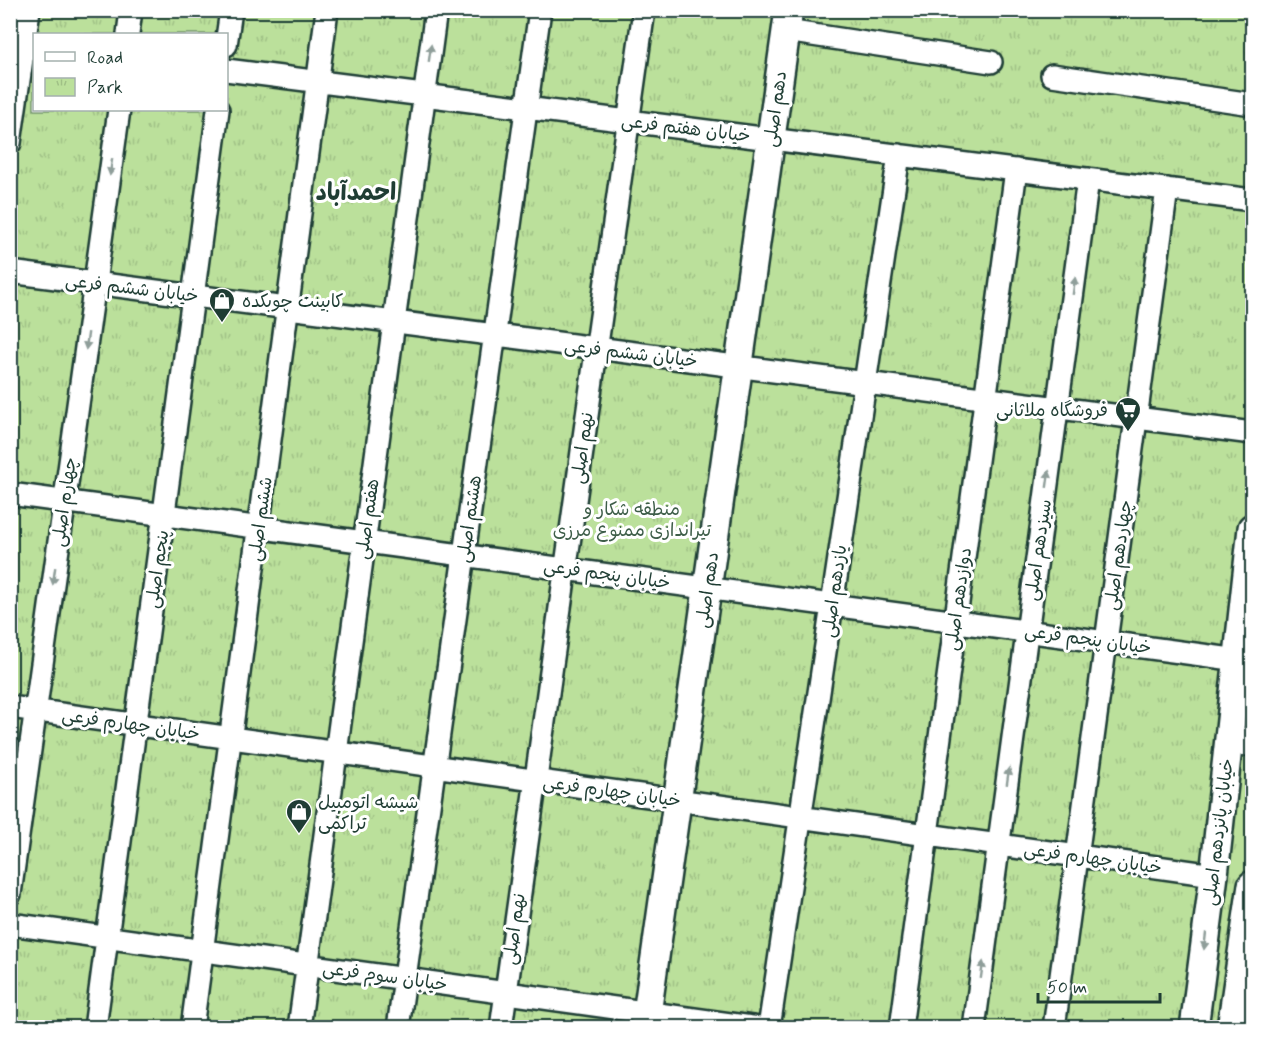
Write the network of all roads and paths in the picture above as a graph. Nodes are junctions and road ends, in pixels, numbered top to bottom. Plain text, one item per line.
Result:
1 (29, 10) edge
2 (131, 10) edge
3 (231, 10) edge
4 (327, 10) edge
5 (435, 10) edge
6 (540, 10) edge
7 (644, 10) edge
8 (787, 21) edge
9 (128, 33) edge
10 (228, 33) edge
11 (23, 45) edge
12 (991, 62) dead end
13 (228, 70) edge
14 (1052, 75) dead end
15 (318, 82) junction
16 (424, 95) junction
17 (1252, 104) edge
18 (526, 108) junction
19 (118, 111) edge
20 (218, 111) edge
21 (629, 121) junction
22 (771, 139) junction
23 (10, 143) edge
24 (899, 155) junction
25 (1016, 170) junction
26 (1088, 179) junction
27 (1167, 189) junction
28 (1252, 200) edge
29 (10, 272) edge
30 (94, 283) junction
31 (193, 296) junction
32 (288, 308) junction
33 (394, 322) junction
34 (494, 335) junction
35 (596, 348) junction
36 (738, 367) junction
37 (865, 383) junction
38 (985, 399) junction
39 (1057, 408) junction
40 (1136, 418) junction
41 (1252, 434) edge
42 (10, 494) edge
43 (64, 501) junction
44 (164, 514) junction
45 (259, 527) junction
46 (1252, 528) edge
47 (364, 542) junction
48 (464, 555) junction
49 (565, 569) junction
50 (707, 588) junction
51 (832, 605) junction
52 (955, 621) junction
53 (1027, 631) junction
54 (1106, 642) junction
55 (1239, 660) junction
56 (10, 707) edge
57 (36, 711) junction
58 (136, 725) junction
59 (231, 738) junction
60 (1241, 739) edge
61 (336, 753) junction
62 (435, 766) junction
63 (535, 781) junction
64 (677, 800) junction
65 (800, 818) junction
66 (927, 835) junction
67 (998, 845) junction
68 (1077, 856) junction
69 (1214, 875) junction
70 (1252, 885) edge
71 (10, 894) edge
72 (10, 924) edge
73 (107, 938) junction
74 (202, 951) junction
75 (307, 965) junction
76 (405, 979) junction
77 (506, 993) junction
78 (646, 1020) edge
79 (95, 1028) edge
80 (192, 1028) edge
81 (299, 1028) edge
82 (398, 1028) edge
83 (501, 1028) edge
84 (759, 1028) edge
85 (769, 1028) edge
86 (901, 1028) edge
87 (974, 1028) edge
88 (1054, 1028) edge
89 (1194, 1028) edge
90 (1231, 1028) edge

1 - 11 street
2 - 9 street
3 - 10 street
4 - 15 street, ششم اصلی
16 -> 5 street, هفتم اصلی
6 - 18 street, هشتم اصلی
7 - 21 street, نهم اصلی
8 - 12 street
8 - 22 main road, دهم اصلی
11 - 23 street
13 - 15 street, خیابان هفتم فرعی
14 - 17 street
15 - 16 street, خیابان هفتم فرعی
15 - 32 street, ششم اصلی
16 - 18 street, خیابان هفتم فرعی
16 - 33 street, هفتم اصلی
18 - 21 street, خیابان هفتم فرعی
18 - 34 street, هشتم اصلی
19 -> 30 street, چهارم اصلی
20 - 31 street, پنجم اصلی
21 - 22 street, خیابان هفتم فرعی
21 - 35 street, نهم اصلی
22 - 24 street, خیابان هفتم فرعی
22 - 36 main road, دهم اصلی
24 - 25 street, خیابان هفتم فرعی
24 - 37 street, یازدهم اصلی
25 - 26 street, خیابان هفتم فرعی
25 - 38 street, دوازدهم اصلی
26 - 27 street, خیابان هفتم فرعی
39 -> 26 street, سیزدهم اصلی
27 - 28 street, خیابان هفتم فرعی
27 - 40 street, چهاردهم اصلی
29 - 30 street, خیابان ششم فرعی
30 - 31 street, خیابان ششم فرعی
30 -> 43 street, چهارم اصلی
31 - 32 street, خیابان ششم فرعی
31 - 44 street, پنجم اصلی
32 - 33 street, خیابان ششم فرعی
32 - 45 street, ششم اصلی
33 - 34 street, خیابان ششم فرعی
33 - 47 street, هفتم اصلی
34 - 35 street, خیابان ششم فرعی
34 - 48 street, هشتم اصلی
35 - 36 street, خیابان ششم فرعی
35 - 49 street, نهم اصلی
36 - 37 street, خیابان ششم فرعی
36 - 50 main road, دهم اصلی
37 - 38 street, خیابان ششم فرعی
37 - 51 street, یازدهم اصلی
38 - 39 street, خیابان ششم فرعی
38 - 52 street, دوازدهم اصلی
39 - 40 street, خیابان ششم فرعی
53 -> 39 street, سیزدهم اصلی
40 - 41 street, خیابان ششم فرعی
40 - 54 street, چهاردهم اصلی
42 - 43 street, خیابان پنجم فرعی
43 - 44 street, خیابان پنجم فرعی
43 -> 57 street, چهارم اصلی
44 - 45 street, خیابان پنجم فرعی
44 - 58 street, پنجم اصلی
45 - 47 street, خیابان پنجم فرعی
45 - 59 street, ششم اصلی
46 - 55 main road, خیابان پانزدهم اصلی
47 - 48 street, خیابان پنجم فرعی
47 - 61 street, هفتم اصلی
48 - 49 street, خیابان پنجم فرعی
48 - 62 street, هشتم اصلی
49 - 50 street, خیابان پنجم فرعی
49 - 63 street, نهم اصلی
50 - 51 street, خیابان پنجم فرعی
50 - 64 main road, دهم اصلی
51 - 52 street, خیابان پنجم فرعی
51 - 65 street, یازدهم اصلی
52 - 53 street, خیابان پنجم فرعی
52 - 66 street, دوازدهم اصلی
53 - 54 street, خیابان پنجم فرعی
67 -> 53 street, سیزدهم اصلی
54 - 55 street, خیابان پنجم فرعی
54 - 68 street, چهاردهم اصلی
55 - 60 main road, خیابان پانزدهم اصلی
56 - 57 street, خیابان چهارم فرعی
57 - 58 street, خیابان چهارم فرعی
57 - 71 street, چهارم اصلی
58 - 59 street, خیابان چهارم فرعی
58 - 73 street, پنجم اصلی
59 - 61 street, خیابان چهارم فرعی
59 - 74 street, ششم اصلی
60 - 69 main road, خیابان پانزدهم اصلی
61 - 62 street, خیابان چهارم فرعی
61 - 75 street, هفتم اصلی
62 - 63 street, خیابان چهارم فرعی
62 - 76 street, هشتم اصلی
63 - 64 street, خیابان چهارم فرعی
63 - 77 street, نهم اصلی
64 - 65 street, خیابان چهارم فرعی
64 - 78 main road, دهم اصلی
65 - 66 street, خیابان چهارم فرعی
65 - 85 street, یازدهم اصلی
66 - 67 street, خیابان چهارم فرعی
66 - 86 street, دوازدهم اصلی
67 - 68 street, خیابان چهارم فرعی
87 -> 67 street, سیزدهم اصلی
68 - 69 street, خیابان چهارم فرعی
68 - 88 street, چهاردهم اصلی
69 -> 89 main road, خیابان پانزدهم اصلی
70 - 90 main road
72 - 73 street, خیابان سوم فرعی
73 - 74 street, خیابان سوم فرعی
73 - 79 street, پنجم اصلی
74 - 75 street, خیابان سوم فرعی
74 - 80 street, ششم اصلی
75 - 76 street, خیابان سوم فرعی
75 - 81 street, هفتم اصلی
76 - 77 street, خیابان سوم فرعی
76 - 82 street, هشتم اصلی
77 - 78 street, خیابان سوم فرعی
77 - 83 street, نهم اصلی
78 - 84 street, خیابان سوم فرعی

